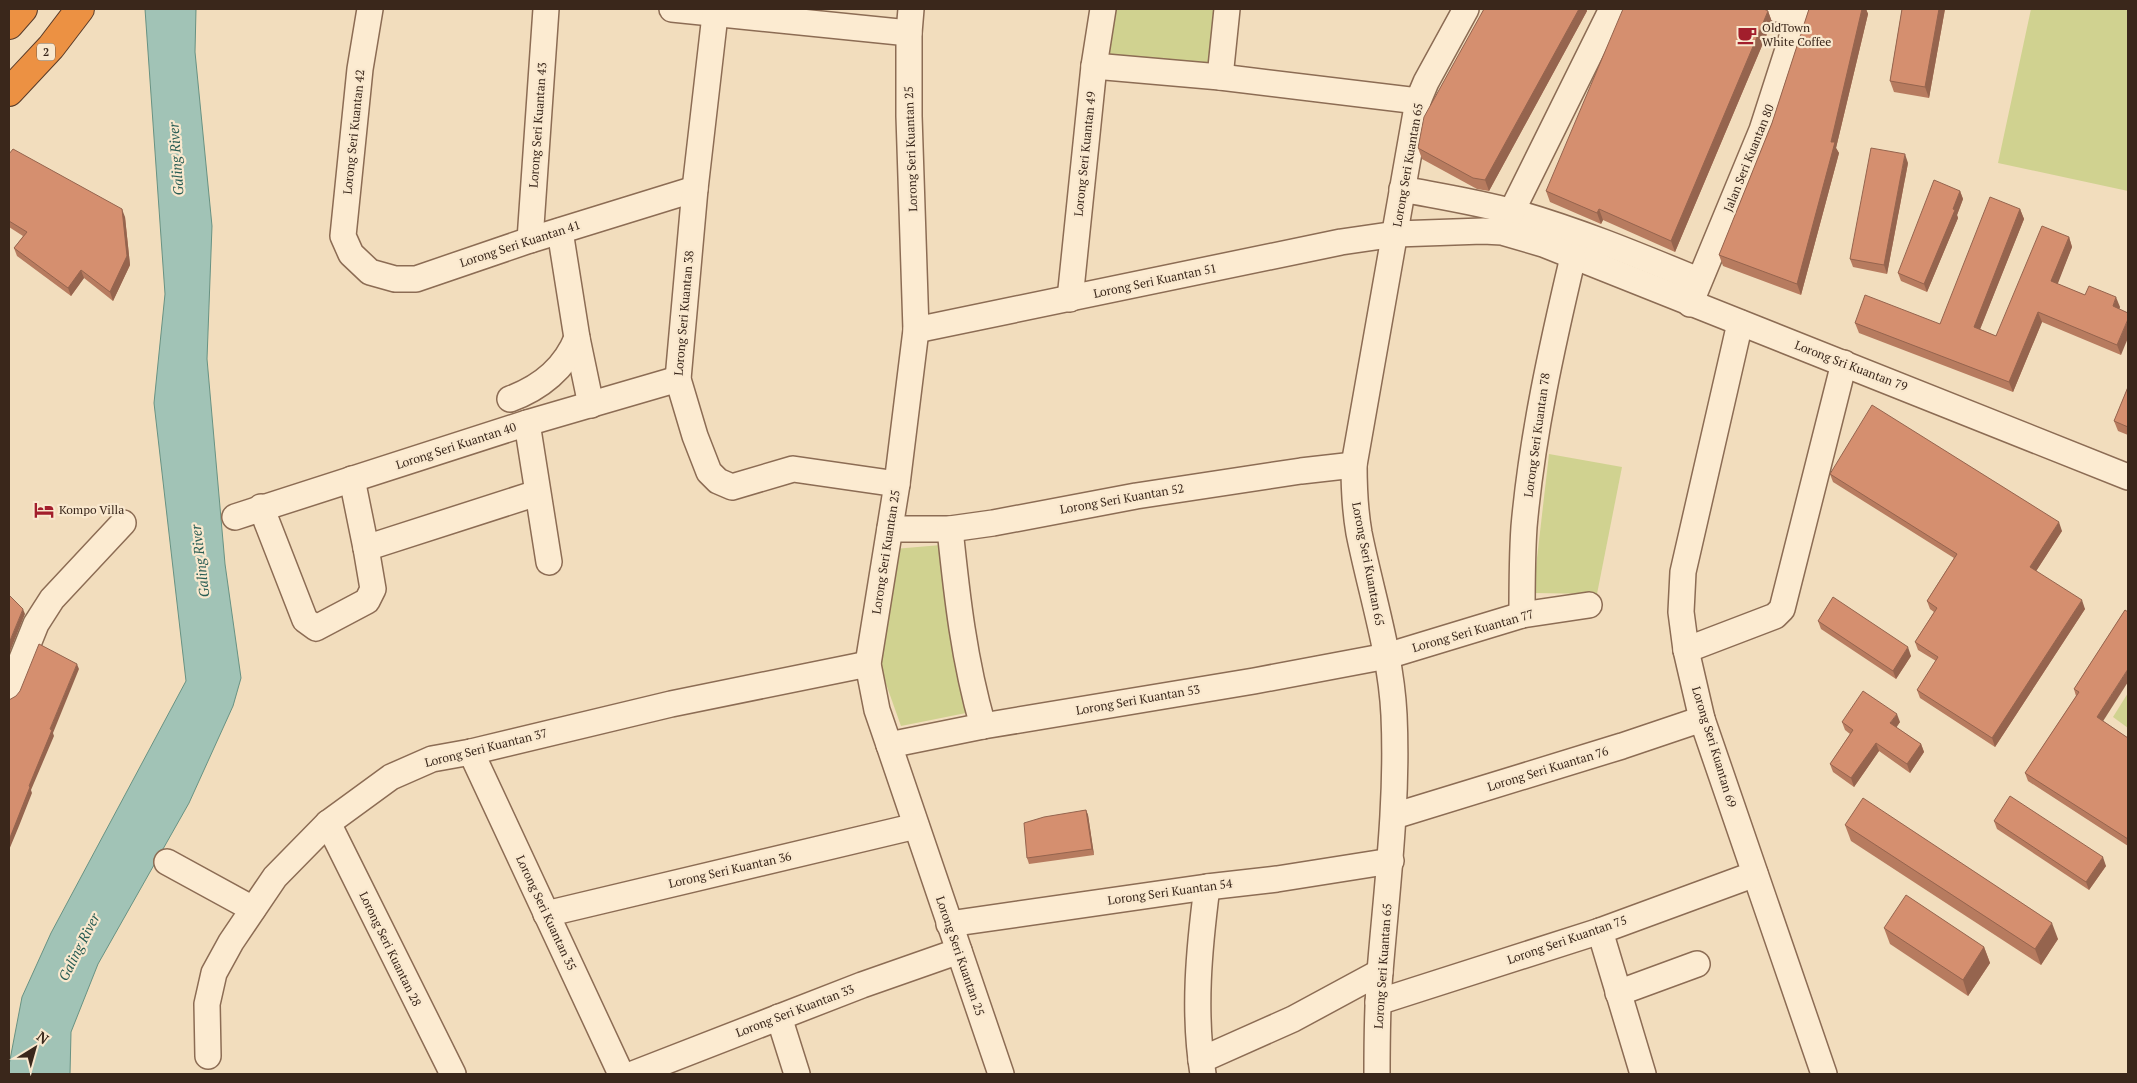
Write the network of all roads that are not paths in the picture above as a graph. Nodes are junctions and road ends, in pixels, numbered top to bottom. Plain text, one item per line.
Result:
1 (23, 9) edge
2 (80, 9) edge
3 (370, 9) edge
4 (546, 9) edge
5 (672, 9) edge
6 (911, 9) edge
7 (1103, 9) edge
8 (1228, 9) edge
9 (1466, 9) edge
10 (1612, 9) edge
11 (1793, 10) edge
12 (715, 15) junction
13 (9, 25) edge
14 (909, 33) junction
15 (1094, 66) junction
16 (1220, 77) junction
17 (9, 92) edge
18 (1418, 101) junction
19 (695, 189) junction
20 (1402, 189) junction
21 (1506, 221) junction
22 (560, 231) junction
23 (1396, 234) junction
24 (530, 240) junction
25 (351, 254) joint
26 (1573, 257) junction
27 (1698, 280) junction
28 (1070, 299) junction
29 (1690, 304) junction
30 (1740, 323) junction
31 (916, 330) junction
32 (577, 338) junction
33 (1844, 363) junction
34 (678, 380) junction
35 (510, 399) dead end
36 (591, 405) junction
37 (528, 423) junction
38 (1354, 465) junction
39 (2128, 477) edge
40 (352, 479) junction
41 (897, 484) junction
42 (537, 493) junction
43 (262, 508) junction
44 (235, 517) dead end
45 (123, 523) dead end
46 (950, 529) junction
47 (890, 530) junction
48 (366, 548) junction
49 (549, 562) dead end
50 (1588, 605) dead end
51 (1522, 615) junction
52 (1686, 650) junction
53 (1387, 656) junction
54 (868, 664) junction
55 (9, 691) edge
56 (1702, 719) junction
57 (983, 726) junction
58 (889, 745) junction
59 (470, 752) junction
60 (1394, 816) junction
61 (328, 823) junction
62 (916, 826) junction
63 (1391, 861) junction
64 (166, 862) dead end
65 (1754, 874) junction
66 (1207, 887) junction
67 (253, 909) junction
68 (546, 914) junction
69 (949, 924) junction
70 (1600, 930) junction
71 (959, 951) junction
72 (1697, 964) dead end
73 (1380, 972) junction
74 (1618, 993) junction
75 (1378, 1002) junction
76 (779, 1017) junction
77 (208, 1056) dead end
78 (1202, 1067) edge
79 (453, 1074) edge
80 (621, 1074) edge
81 (633, 1074) edge
82 (797, 1074) edge
83 (1001, 1074) edge
84 (1376, 1074) edge
85 (1643, 1074) edge
86 (1823, 1074) edge

1 - 13 highway
2 - 17 highway, 2
3 - 25 street, Lorong Seri Kuantan 42
4 - 24 street, Lorong Seri Kuantan 43
5 - 12 street
6 - 14 street, Lorong Seri Kuantan 25
7 - 15 street, Lorong Seri Kuantan 49
8 - 16 street
9 - 18 street, Lorong Seri Kuantan 65
10 - 21 street
11 - 27 street, Jalan Seri Kuantan 80
12 - 14 street
12 - 19 street, Lorong Seri Kuantan 38
14 - 31 street, Lorong Seri Kuantan 25
15 - 16 street
15 - 28 street, Lorong Seri Kuantan 49
16 - 18 street
18 - 20 street, Lorong Seri Kuantan 65
19 - 22 street, Lorong Seri Kuantan 41
19 - 34 street, Lorong Seri Kuantan 38
20 - 21 street
20 - 23 street, Lorong Seri Kuantan 65
21 - 23 street, Lorong Seri Kuantan 51
21 - 26 street, Lorong Sri Kuantan 79
21 - 27 street
22 - 24 street, Lorong Seri Kuantan 41
22 - 32 street
23 - 28 street, Lorong Seri Kuantan 51
23 - 38 street, Lorong Seri Kuantan 65
24 - 25 street, Lorong Seri Kuantan 41
26 - 29 street, Lorong Sri Kuantan 79
26 - 51 street, Lorong Seri Kuantan 78
27 - 29 street, Jalan Seri Kuantan 80
28 - 31 street, Lorong Seri Kuantan 51
29 - 30 street, Lorong Sri Kuantan 79
30 - 33 street, Lorong Sri Kuantan 79
30 - 52 street, Lorong Seri Kuantan 69
31 - 41 street, Lorong Seri Kuantan 25
32 - 35 street
32 - 36 street
33 - 39 street, Lorong Sri Kuantan 79
33 - 52 street
34 - 36 street, Lorong Seri Kuantan 40
34 - 41 street, Lorong Seri Kuantan 38
36 - 37 street, Lorong Seri Kuantan 40
37 - 40 street, Lorong Seri Kuantan 40
37 - 42 street
38 - 46 street, Lorong Seri Kuantan 52
38 - 53 street, Lorong Seri Kuantan 65
40 - 43 street, Lorong Seri Kuantan 40
40 - 48 street
41 - 47 street, Lorong Seri Kuantan 25
42 - 48 street
42 - 49 street
43 - 44 street, Lorong Seri Kuantan 40
43 - 48 street
45 - 55 street
46 - 47 street, Lorong Seri Kuantan 52
46 - 57 street
47 - 54 street, Lorong Seri Kuantan 25
50 - 51 street, Lorong Seri Kuantan 77
51 - 53 street, Lorong Seri Kuantan 77
52 - 56 street, Lorong Seri Kuantan 69
53 - 57 street, Lorong Seri Kuantan 53
53 - 60 street, Lorong Seri Kuantan 65
54 - 58 street, Lorong Seri Kuantan 25
54 - 59 street, Lorong Seri Kuantan 37
56 - 60 street, Lorong Seri Kuantan 76
56 - 65 street, Lorong Seri Kuantan 69
57 - 58 street, Lorong Seri Kuantan 53
58 - 62 street, Lorong Seri Kuantan 25
59 - 61 street, Lorong Seri Kuantan 37
59 - 68 street, Lorong Seri Kuantan 35
60 - 63 street, Lorong Seri Kuantan 65
61 - 67 street, Lorong Seri Kuantan 37
61 - 79 street, Lorong Seri Kuantan 28
62 - 68 street, Lorong Seri Kuantan 36
62 - 69 street, Lorong Seri Kuantan 25
63 - 66 street, Lorong Seri Kuantan 54
63 - 73 street, Lorong Seri Kuantan 65
64 - 67 street
65 - 70 street, Lorong Seri Kuantan 75
65 - 86 street, Lorong Seri Kuantan 69
66 - 69 street, Lorong Seri Kuantan 54
66 - 78 street
67 - 77 street, Lorong Seri Kuantan 37
68 - 80 street, Lorong Seri Kuantan 35
69 - 71 street, Lorong Seri Kuantan 25
70 - 74 street
70 - 75 street, Lorong Seri Kuantan 75
71 - 76 street, Lorong Seri Kuantan 33
71 - 83 street, Lorong Seri Kuantan 25
72 - 74 street
73 - 75 street, Lorong Seri Kuantan 65
73 - 78 street
74 - 85 street
75 - 84 street, Lorong Seri Kuantan 65
76 - 81 street, Lorong Seri Kuantan 33
76 - 82 street

